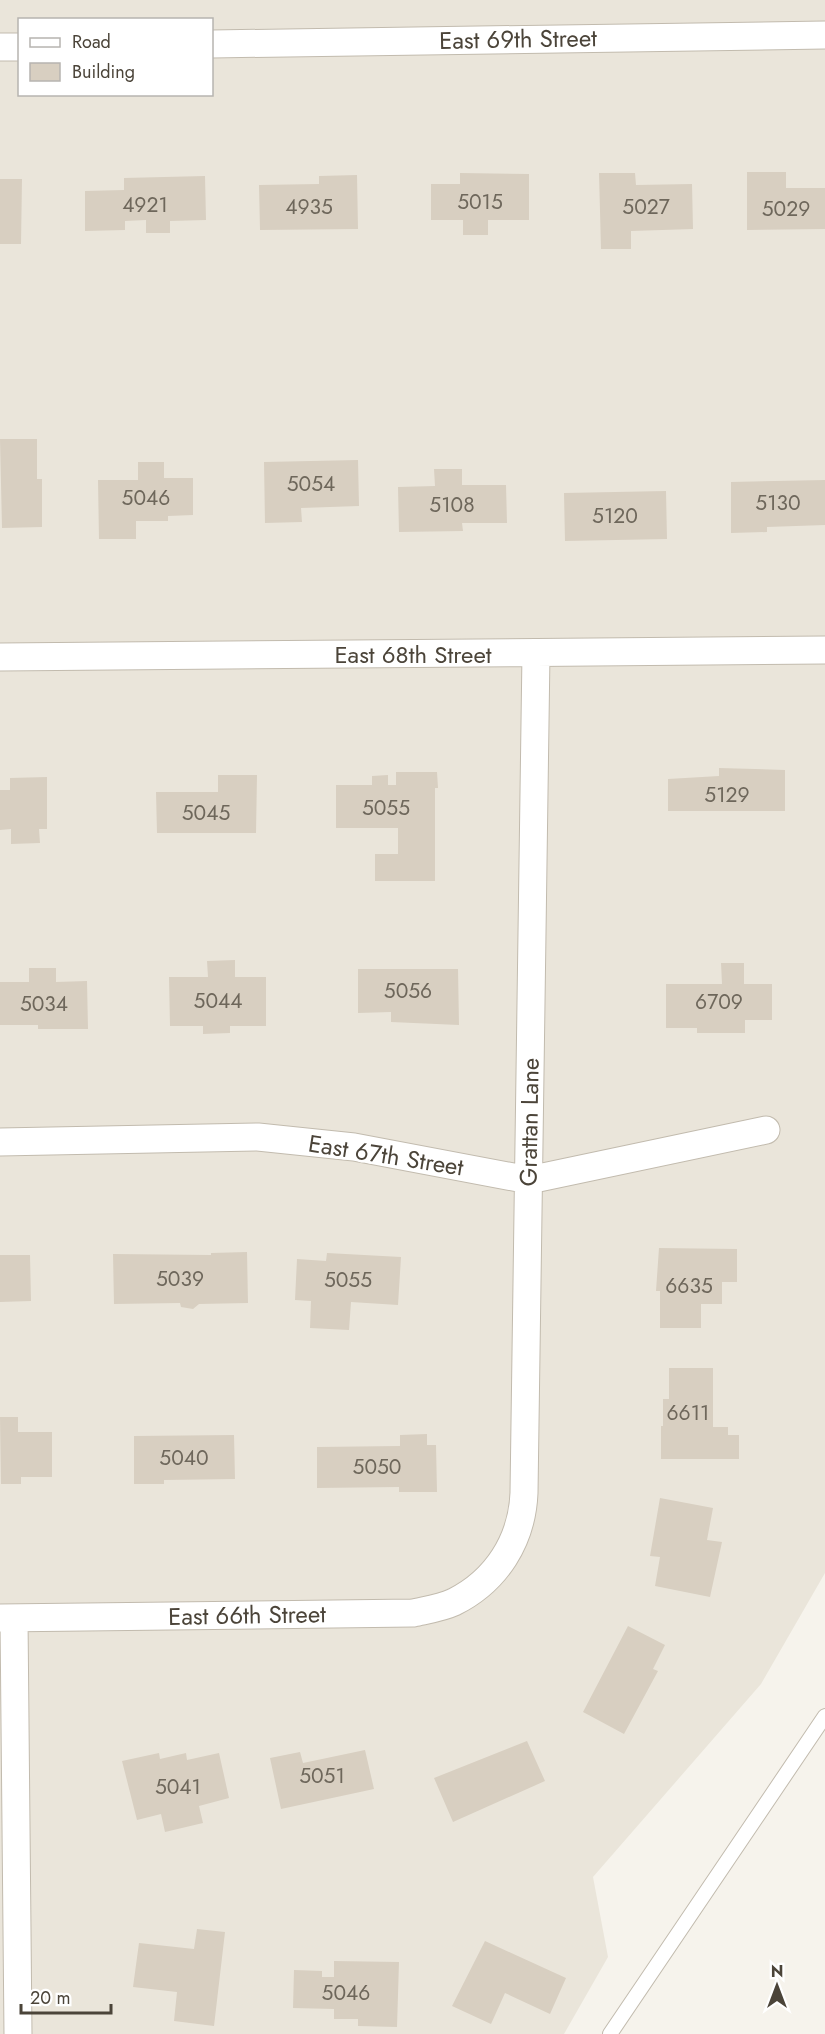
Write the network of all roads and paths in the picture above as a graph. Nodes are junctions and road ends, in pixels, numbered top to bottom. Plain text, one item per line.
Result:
1 (825, 35) edge
2 (213, 44) edge
3 (18, 46) edge
4 (0, 47) edge
5 (825, 650) edge
6 (536, 653) junction
7 (0, 657) edge
8 (766, 1130) dead end
9 (0, 1142) edge
10 (529, 1180) junction
11 (486, 1580) joint
12 (7, 1618) edge
13 (825, 1716) edge
14 (18, 2034) edge
15 (610, 2034) edge

1 - 2 street, East 69th Street
3 - 4 street
5 - 6 street, East 68th Street
6 - 7 street, East 68th Street
6 - 10 street, Grattan Lane
8 - 10 street, East 67th Street
9 - 10 street, East 67th Street
10 - 11 street, Grattan Lane
11 - 12 street, East 66th Street
12 - 14 street
13 - 15 lane

